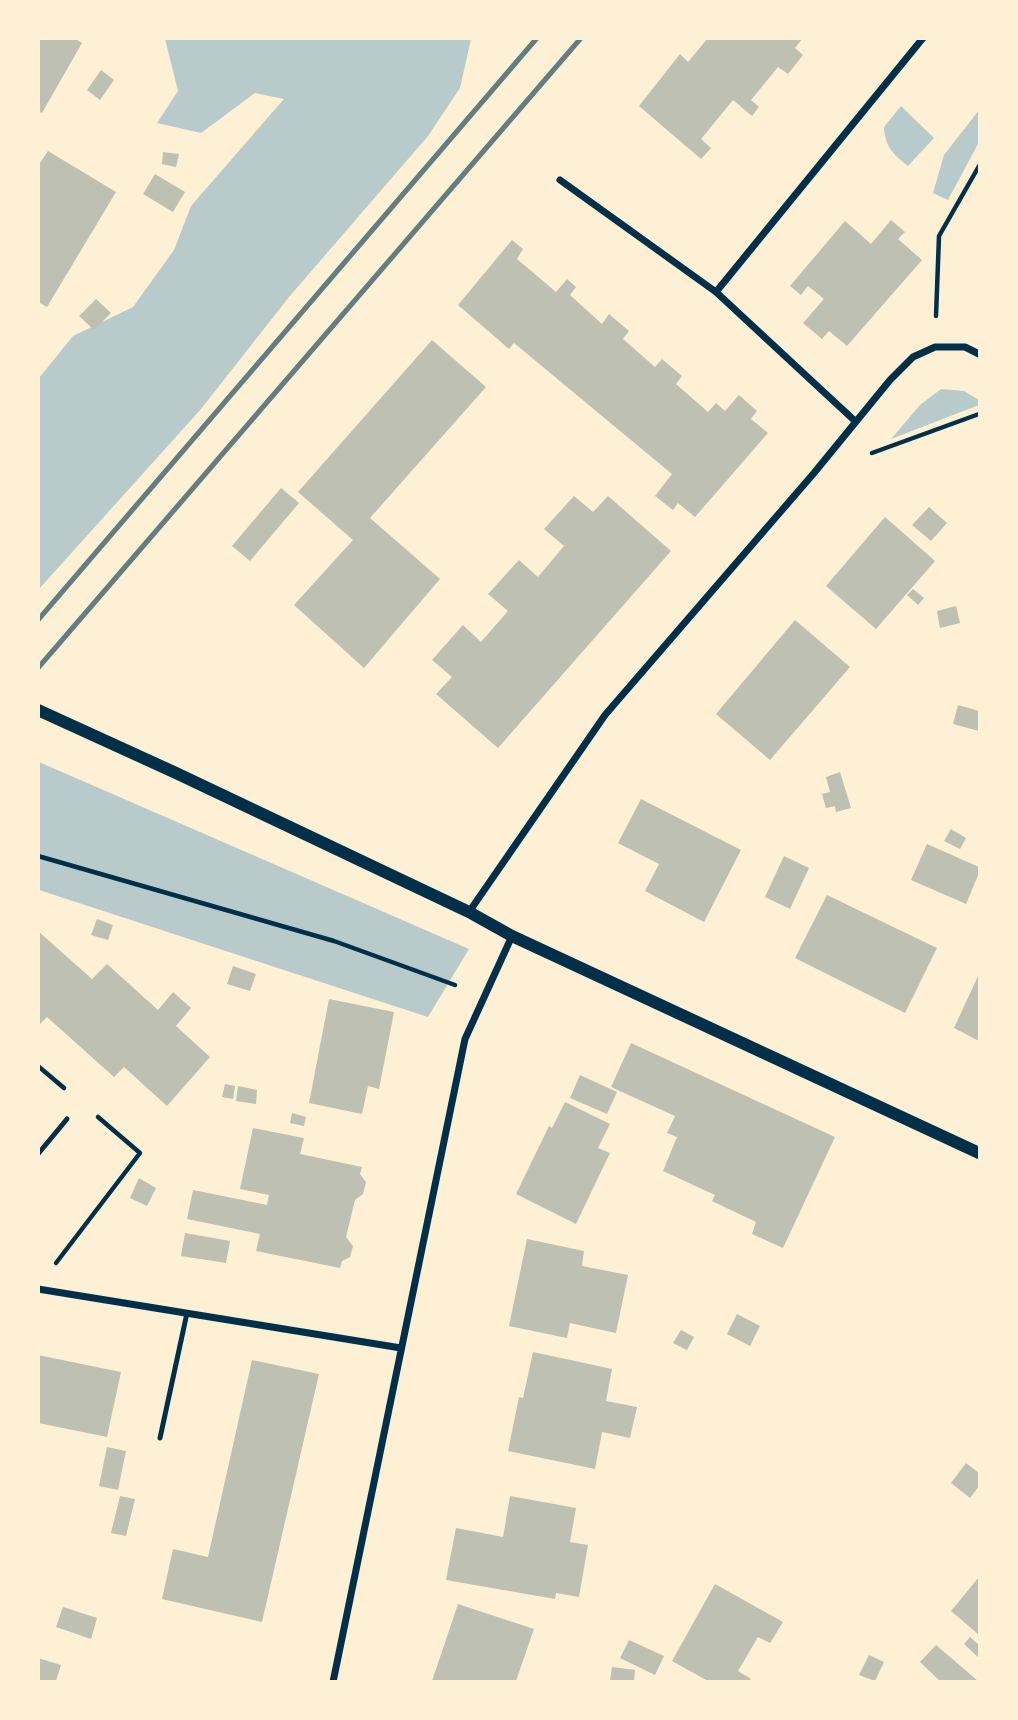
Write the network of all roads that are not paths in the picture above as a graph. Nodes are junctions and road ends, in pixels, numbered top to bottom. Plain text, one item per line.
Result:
1 (923, 38) edge
2 (560, 180) dead end
3 (716, 292) junction
4 (979, 354) edge
5 (855, 421) junction
6 (38, 710) edge
7 (469, 912) junction
8 (512, 936) junction
9 (66, 1119) dead end
10 (979, 1153) edge
11 (38, 1154) edge
12 (38, 1289) edge
13 (187, 1313) junction
14 (401, 1348) junction
15 (160, 1438) dead end
16 (333, 1682) edge

1 - 3 street
2 - 3 street
3 - 5 street
4 - 5 street
5 - 7 street
6 - 7 street
7 - 8 street
8 - 10 street
8 - 14 street
9 - 11 lane
12 - 13 street
13 - 14 street
13 - 15 lane
14 - 16 street

